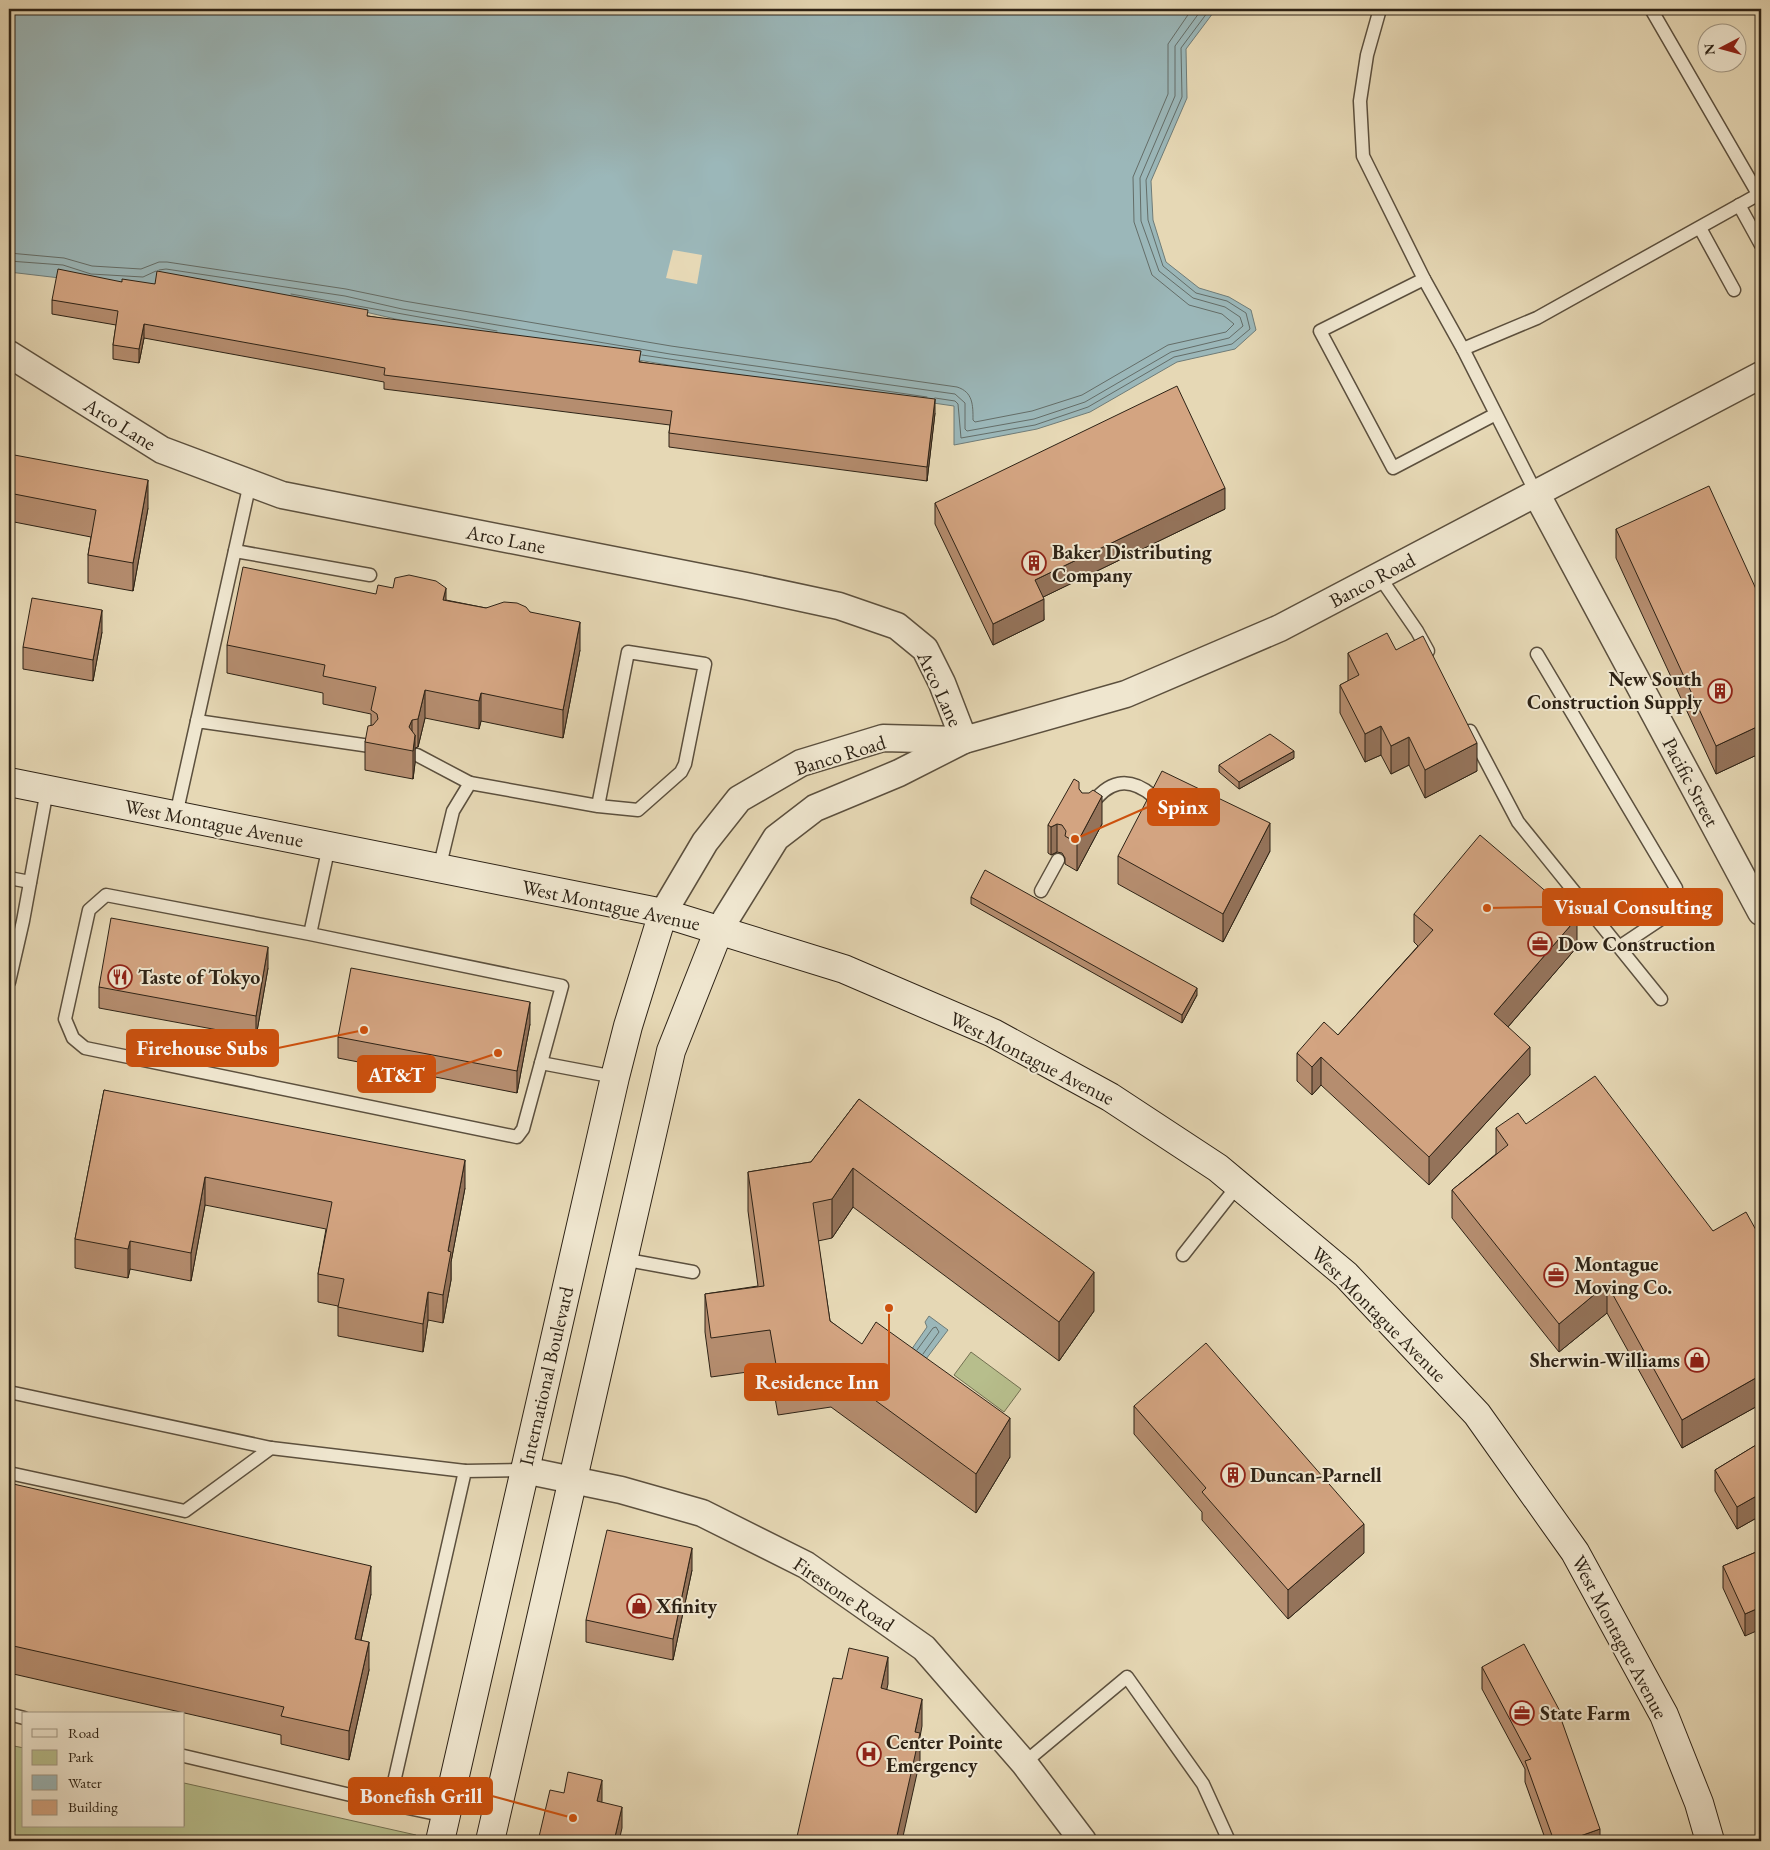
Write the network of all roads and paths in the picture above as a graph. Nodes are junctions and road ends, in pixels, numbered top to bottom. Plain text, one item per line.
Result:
1 (1380, 9) edge
2 (1651, 9) edge
3 (1760, 195) edge
4 (1739, 205) junction
5 (1700, 228) junction
6 (1761, 245) edge
7 (1424, 278) junction
8 (1734, 290) dead end
9 (1462, 349) junction
10 (9, 354) edge
11 (1761, 375) edge
12 (1494, 414) junction
13 (250, 484) junction
14 (1536, 493) junction
15 (235, 551) junction
16 (370, 575) dead end
17 (1379, 576) junction
18 (1537, 654) dead end
19 (1435, 666) edge
20 (1463, 718) edge
21 (197, 720) junction
22 (964, 740) junction
23 (370, 746) edge
24 (417, 755) dead end
25 (9, 782) edge
26 (470, 782) junction
27 (47, 790) junction
28 (1154, 796) edge
29 (598, 806) junction
30 (1086, 814) edge
31 (176, 815) junction
32 (329, 846) junction
33 (1058, 860) dead end
34 (439, 869) junction
35 (9, 878) edge
36 (30, 882) junction
37 (1041, 892) dead end
38 (1761, 912) edge
39 (663, 913) junction
40 (719, 930) junction
41 (310, 934) junction
42 (1619, 947) junction
43 (9, 982) edge
44 (1662, 999) dead end
45 (541, 1063) junction
46 (615, 1077) junction
47 (1238, 1185) junction
48 (1183, 1255) dead end
49 (622, 1258) junction
50 (694, 1272) dead end
51 (9, 1392) edge
52 (271, 1448) junction
53 (524, 1470) junction
54 (465, 1471) junction
55 (9, 1473) edge
56 (571, 1480) junction
57 (9, 1714) edge
58 (22, 1717) edge
59 (185, 1756) edge
60 (1024, 1763) junction
61 (389, 1804) junction
62 (443, 1829) edge
63 (490, 1841) edge
64 (1083, 1841) edge
65 (1229, 1841) edge
66 (1710, 1841) edge

1 - 7 lane
2 - 3 lane
3 - 4 lane
4 - 5 lane
4 - 6 lane
5 - 8 lane
5 - 9 lane
7 - 9 lane
7 - 12 lane
9 - 12 lane
10 - 13 street, Arco Lane
11 - 14 street, Banco Road
12 - 14 lane
13 - 15 lane
13 - 22 street, Arco Lane
14 - 17 street, Banco Road
14 - 38 street, Pacific Street
15 - 16 lane
15 - 21 lane
17 - 19 lane
17 - 22 street, Banco Road
18 - 42 lane
20 - 42 lane
21 - 23 lane
21 - 31 lane
22 - 39 street, Banco Road
22 - 40 street, Banco Road
24 - 26 lane
25 - 27 main road, West Montague Avenue
26 - 29 lane
26 - 34 lane
27 - 31 main road, West Montague Avenue
27 - 36 lane
28 - 30 lane
29 - 29 lane
31 - 32 main road, West Montague Avenue
32 - 34 main road, West Montague Avenue
32 - 41 lane
33 - 37 lane
34 - 39 main road, West Montague Avenue
35 - 36 lane
36 - 43 lane
39 - 40 main road, West Montague Avenue
39 - 46 main road, International Boulevard
40 - 47 main road, West Montague Avenue
40 - 49 main road
41 - 45 lane
41 - 45 lane
42 - 44 lane
45 - 46 lane
46 - 53 main road, International Boulevard
47 - 48 lane
47 - 66 main road, West Montague Avenue
49 - 50 lane
49 - 56 main road
51 - 52 lane
52 - 54 lane
52 - 55 lane
53 - 54 lane
53 - 56 street, Firestone Road
53 - 62 main road, International Boulevard
54 - 61 lane
56 - 60 street, Firestone Road
56 - 63 main road
57 - 58 lane
59 - 61 lane
60 - 64 street, Firestone Road
60 - 65 lane
61 - 62 lane

